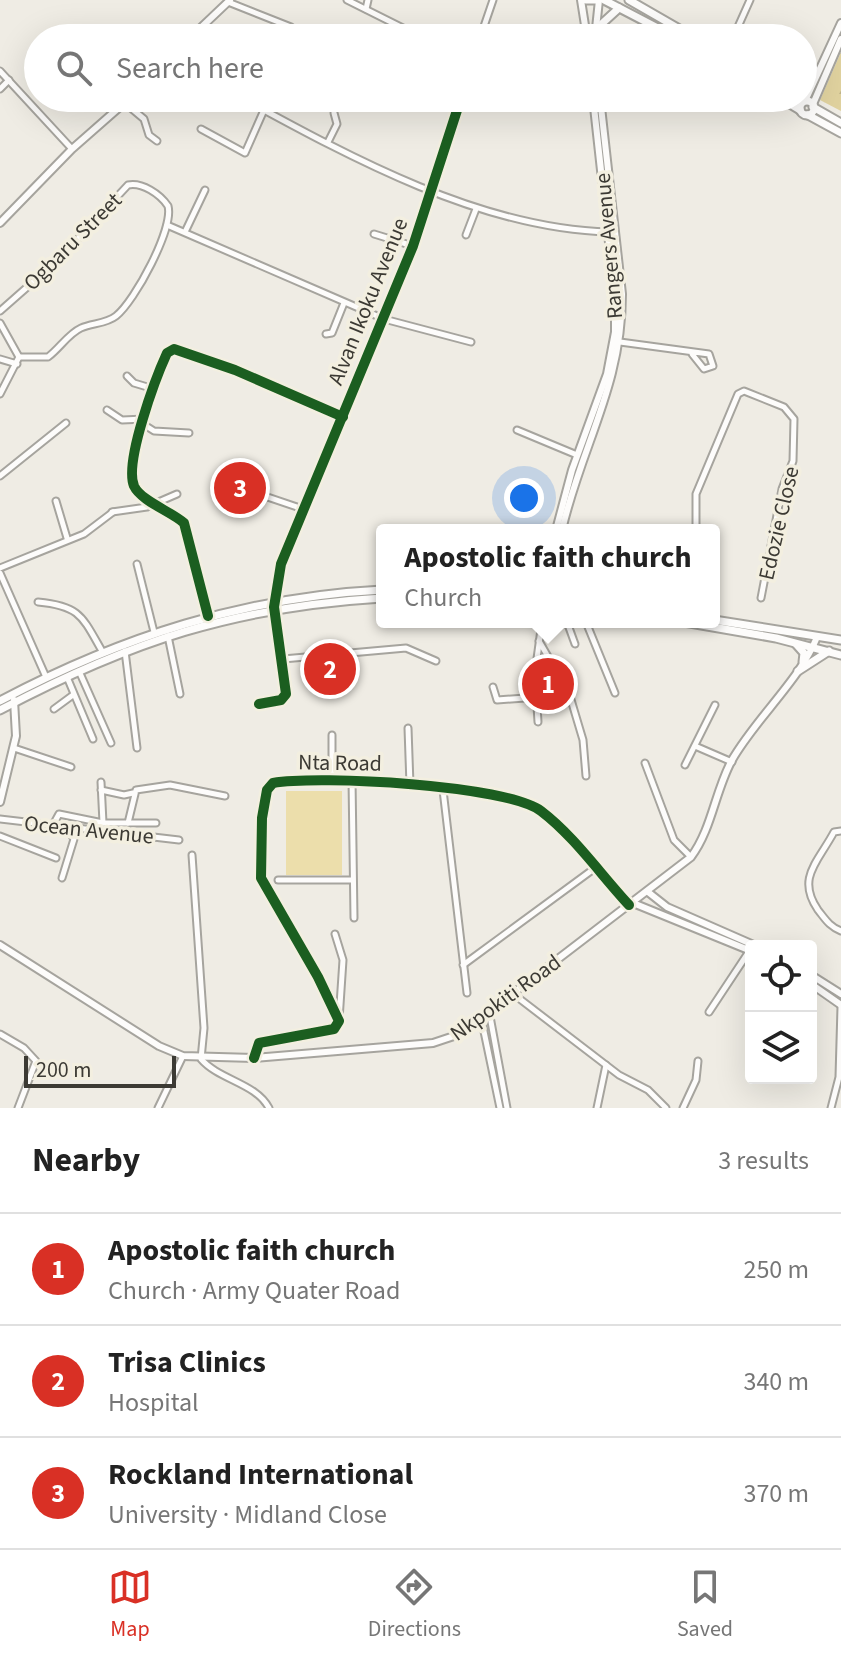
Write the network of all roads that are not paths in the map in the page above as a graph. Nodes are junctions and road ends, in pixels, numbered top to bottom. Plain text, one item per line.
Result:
1 (347, 0) edge
2 (368, 0) edge
3 (493, 0) edge
4 (584, 0) edge
5 (600, 0) edge
6 (629, 0) edge
7 (750, 0) edge
8 (229, 1) edge
9 (619, 8) junction
10 (366, 9) junction
11 (841, 23) edge
12 (205, 24) edge
13 (284, 24) edge
14 (395, 24) edge
15 (485, 24) edge
16 (586, 24) edge
17 (596, 24) edge
18 (604, 24) edge
19 (650, 24) edge
20 (671, 24) edge
21 (739, 24) edge
22 (840, 43) edge
23 (0, 71) edge
24 (817, 79) edge
25 (9, 80) junction
26 (817, 85) edge
27 (0, 89) edge
28 (24, 96) edge
29 (817, 111) edge
30 (38, 112) edge
31 (114, 112) edge
32 (138, 112) edge
33 (263, 112) edge
34 (268, 112) edge
35 (456, 112) edge
36 (595, 112) edge
37 (601, 112) edge
38 (815, 112) edge
39 (334, 113) dead end
40 (841, 123) edge
41 (201, 129) dead end
42 (841, 133) edge
43 (157, 141) dead end
44 (328, 142) junction
45 (72, 149) junction
46 (205, 190) dead end
47 (430, 192) junction
48 (476, 209) junction
49 (0, 223) edge
50 (167, 225) junction
51 (185, 232) junction
52 (612, 232) junction
53 (374, 234) dead end
54 (466, 235) dead end
55 (413, 246) junction
56 (344, 303) junction
57 (0, 311) edge
58 (384, 319) junction
59 (0, 323) edge
60 (326, 334) dead end
61 (471, 342) dead end
62 (620, 342) junction
63 (692, 354) dead end
64 (0, 359) edge
65 (18, 360) junction
66 (127, 376) dead end
67 (154, 389) junction
68 (0, 394) edge
69 (107, 410) dead end
70 (343, 417) junction
71 (144, 422) junction
72 (66, 423) dead end
73 (517, 430) dead end
74 (189, 433) dead end
75 (577, 455) junction
76 (0, 476) edge
77 (224, 486) dead end
78 (177, 494) dead end
79 (56, 501) dead end
80 (156, 503) junction
81 (304, 509) junction
82 (558, 524) edge
83 (564, 524) edge
84 (696, 524) edge
85 (67, 538) junction
86 (137, 564) dead end
87 (0, 570) edge
88 (2, 588) edge
89 (376, 591) edge
90 (376, 598) edge
91 (761, 598) dead end
92 (38, 602) dead end
93 (274, 604) junction
94 (208, 616) junction
95 (720, 621) edge
96 (198, 622) junction
97 (541, 628) edge
98 (569, 628) edge
99 (588, 628) edge
100 (717, 628) edge
101 (154, 632) junction
102 (168, 635) junction
103 (817, 637) junction
104 (841, 640) edge
105 (539, 641) junction
106 (794, 642) junction
107 (575, 644) dead end
108 (814, 646) junction
109 (125, 650) junction
110 (102, 651) junction
111 (113, 651) junction
112 (829, 651) junction
113 (841, 655) edge
114 (283, 659) junction
115 (436, 661) dead end
116 (803, 662) junction
117 (75, 668) junction
118 (798, 671) junction
119 (66, 676) junction
120 (46, 677) junction
121 (493, 687) dead end
122 (615, 693) dead end
123 (180, 694) dead end
124 (73, 695) junction
125 (539, 697) junction
126 (14, 698) junction
127 (0, 701) edge
128 (259, 704) dead end
129 (715, 705) dead end
130 (54, 709) dead end
131 (0, 710) edge
132 (539, 719) dead end
133 (408, 728) dead end
134 (332, 735) dead end
135 (93, 739) dead end
136 (111, 743) dead end
137 (695, 746) junction
138 (14, 748) junction
139 (137, 748) dead end
140 (11, 761) junction
141 (732, 762) junction
142 (645, 763) dead end
143 (0, 764) edge
144 (685, 765) dead end
145 (71, 767) dead end
146 (586, 776) dead end
147 (332, 778) junction
148 (352, 779) junction
149 (101, 782) dead end
150 (410, 785) junction
151 (101, 790) junction
152 (443, 790) junction
153 (133, 793) junction
154 (225, 796) dead end
155 (0, 802) edge
156 (0, 819) edge
157 (103, 823) junction
158 (128, 823) junction
159 (156, 823) dead end
160 (53, 825) junction
161 (65, 826) junction
162 (841, 831) edge
163 (0, 836) edge
164 (179, 840) dead end
165 (192, 855) dead end
166 (691, 857) junction
167 (56, 858) dead end
168 (595, 868) junction
169 (62, 878) dead end
170 (278, 880) dead end
171 (352, 880) junction
172 (648, 892) junction
173 (631, 904) junction
174 (354, 918) dead end
175 (841, 931) edge
176 (335, 934) dead end
177 (745, 946) edge
178 (745, 946) edge
179 (0, 947) edge
180 (745, 959) edge
181 (463, 965) junction
182 (817, 979) edge
183 (817, 988) edge
184 (467, 993) dead end
185 (512, 993) junction
186 (841, 994) edge
187 (841, 1006) edge
188 (488, 1011) junction
189 (709, 1012) dead end
190 (481, 1016) junction
191 (339, 1021) junction
192 (0, 1034) edge
193 (183, 1056) junction
194 (254, 1058) junction
195 (201, 1059) junction
196 (698, 1061) dead end
197 (606, 1065) junction
198 (18, 1108) edge
199 (158, 1108) edge
200 (269, 1108) edge
201 (500, 1108) edge
202 (507, 1108) edge
203 (597, 1108) edge
204 (666, 1108) edge
205 (683, 1108) edge
206 (831, 1108) edge

1 - 10 street
2 - 10 street
3 - 15 street
4 - 5 main road
4 - 16 main road
5 - 9 main road
5 - 17 main road
6 - 20 main road
7 - 21 street
8 - 12 main road
8 - 13 street
9 - 18 main road
9 - 19 main road
10 - 14 street
11 - 24 main road
22 - 26 main road
23 - 25 street
25 - 27 street
25 - 28 street
29 - 40 main road
30 - 45 street
31 - 45 main road
32 - 43 street
33 - 41 street
34 - 44 street
35 - 47 street, Alvan Ikoku Avenue
36 - 52 main road, Rangers Avenue
37 - 52 main road, Rangers Avenue
38 - 42 main road
39 - 44 street
44 - 47 street
45 - 49 main road
46 - 51 street
47 - 48 street
47 - 55 street, Alvan Ikoku Avenue
48 - 52 street
48 - 54 street
50 - 51 street
50 - 57 street, Ogbaru Street
50 - 65 street
51 - 56 street
52 - 62 main road, Rangers Avenue
52 - 75 main road, Rangers Avenue
53 - 55 street
55 - 58 street, Alvan Ikoku Avenue
56 - 58 street
56 - 60 street
58 - 61 street
58 - 70 street, Alvan Ikoku Avenue
59 - 65 street
62 - 63 street
62 - 83 main road, Rangers Avenue
64 - 65 street
65 - 68 street
66 - 67 street
67 - 70 street
67 - 71 street
69 - 71 street
70 - 81 street, Alvan Ikoku Avenue
71 - 74 street
71 - 80 street
72 - 76 street
73 - 75 street
75 - 82 main road, Rangers Avenue
77 - 81 street
78 - 80 street
79 - 85 street
80 - 85 street
80 - 94 street
81 - 93 street, Alvan Ikoku Avenue
84 - 91 street, Edozie Close
85 - 87 street
86 - 101 street
87 - 88 street
88 - 120 street
89 - 93 main road
90 - 93 main road
92 - 110 street
93 - 94 main road
93 - 96 main road
93 - 114 street
94 - 96 main road
95 - 103 main road
96 - 101 main road
96 - 102 main road
97 - 105 street
98 - 107 street
99 - 122 street
100 - 106 main road
101 - 111 main road
102 - 109 main road
102 - 123 street
103 - 104 main road
103 - 108 main road, Nkpokiti Road
105 - 125 street
105 - 146 street
106 - 108 main road
106 - 116 main road
108 - 112 main road
108 - 116 main road, Nkpokiti Road
109 - 111 main road
109 - 139 street
110 - 111 main road
110 - 117 main road
111 - 117 main road
112 - 113 main road
112 - 118 main road
114 - 115 street
114 - 128 street
116 - 118 main road, Nkpokiti Road
117 - 119 main road
117 - 120 main road
117 - 136 street
118 - 141 main road, Nkpokiti Road
119 - 124 street
119 - 126 main road
120 - 126 main road
121 - 125 street
124 - 130 street
124 - 135 street
125 - 132 street
126 - 127 main road
126 - 131 main road
126 - 138 main road
129 - 137 street
133 - 150 street
134 - 147 street
137 - 141 street
137 - 144 street
138 - 140 main road
138 - 145 street
140 - 143 street
140 - 155 main road
141 - 166 main road, Nkpokiti Road
142 - 166 street
147 - 148 street, Nta Road
147 - 191 street, Nta Road
148 - 150 street, Nta Road
148 - 171 street
149 - 151 street
150 - 152 street, Nta Road
151 - 153 street
151 - 157 street
152 - 168 street, Nta Road
152 - 181 street
153 - 154 street
153 - 158 street
156 - 160 street, Ocean Avenue
157 - 158 street
157 - 160 street
158 - 159 street
160 - 161 street, Ocean Avenue
161 - 164 street, Ocean Avenue
161 - 169 street
162 - 175 street
163 - 167 street
165 - 195 street
166 - 172 main road, Nkpokiti Road
168 - 173 street, Nta Road
168 - 181 street
170 - 171 street
171 - 174 street
172 - 173 main road, Nkpokiti Road
172 - 177 main road
173 - 178 main road
173 - 185 main road, Nkpokiti Road
176 - 191 street
179 - 193 main road, Nkpokiti Road
180 - 189 street
181 - 184 street
182 - 186 main road
183 - 187 main road
185 - 188 main road, Nkpokiti Road
185 - 197 street
187 - 206 street
188 - 190 main road, Nkpokiti Road
188 - 202 street
190 - 194 main road, Nkpokiti Road
190 - 201 street
191 - 194 street
192 - 198 street
193 - 195 main road, Nkpokiti Road
193 - 199 street
194 - 195 main road, Nkpokiti Road
195 - 200 street
196 - 205 street
197 - 203 street
197 - 204 street

